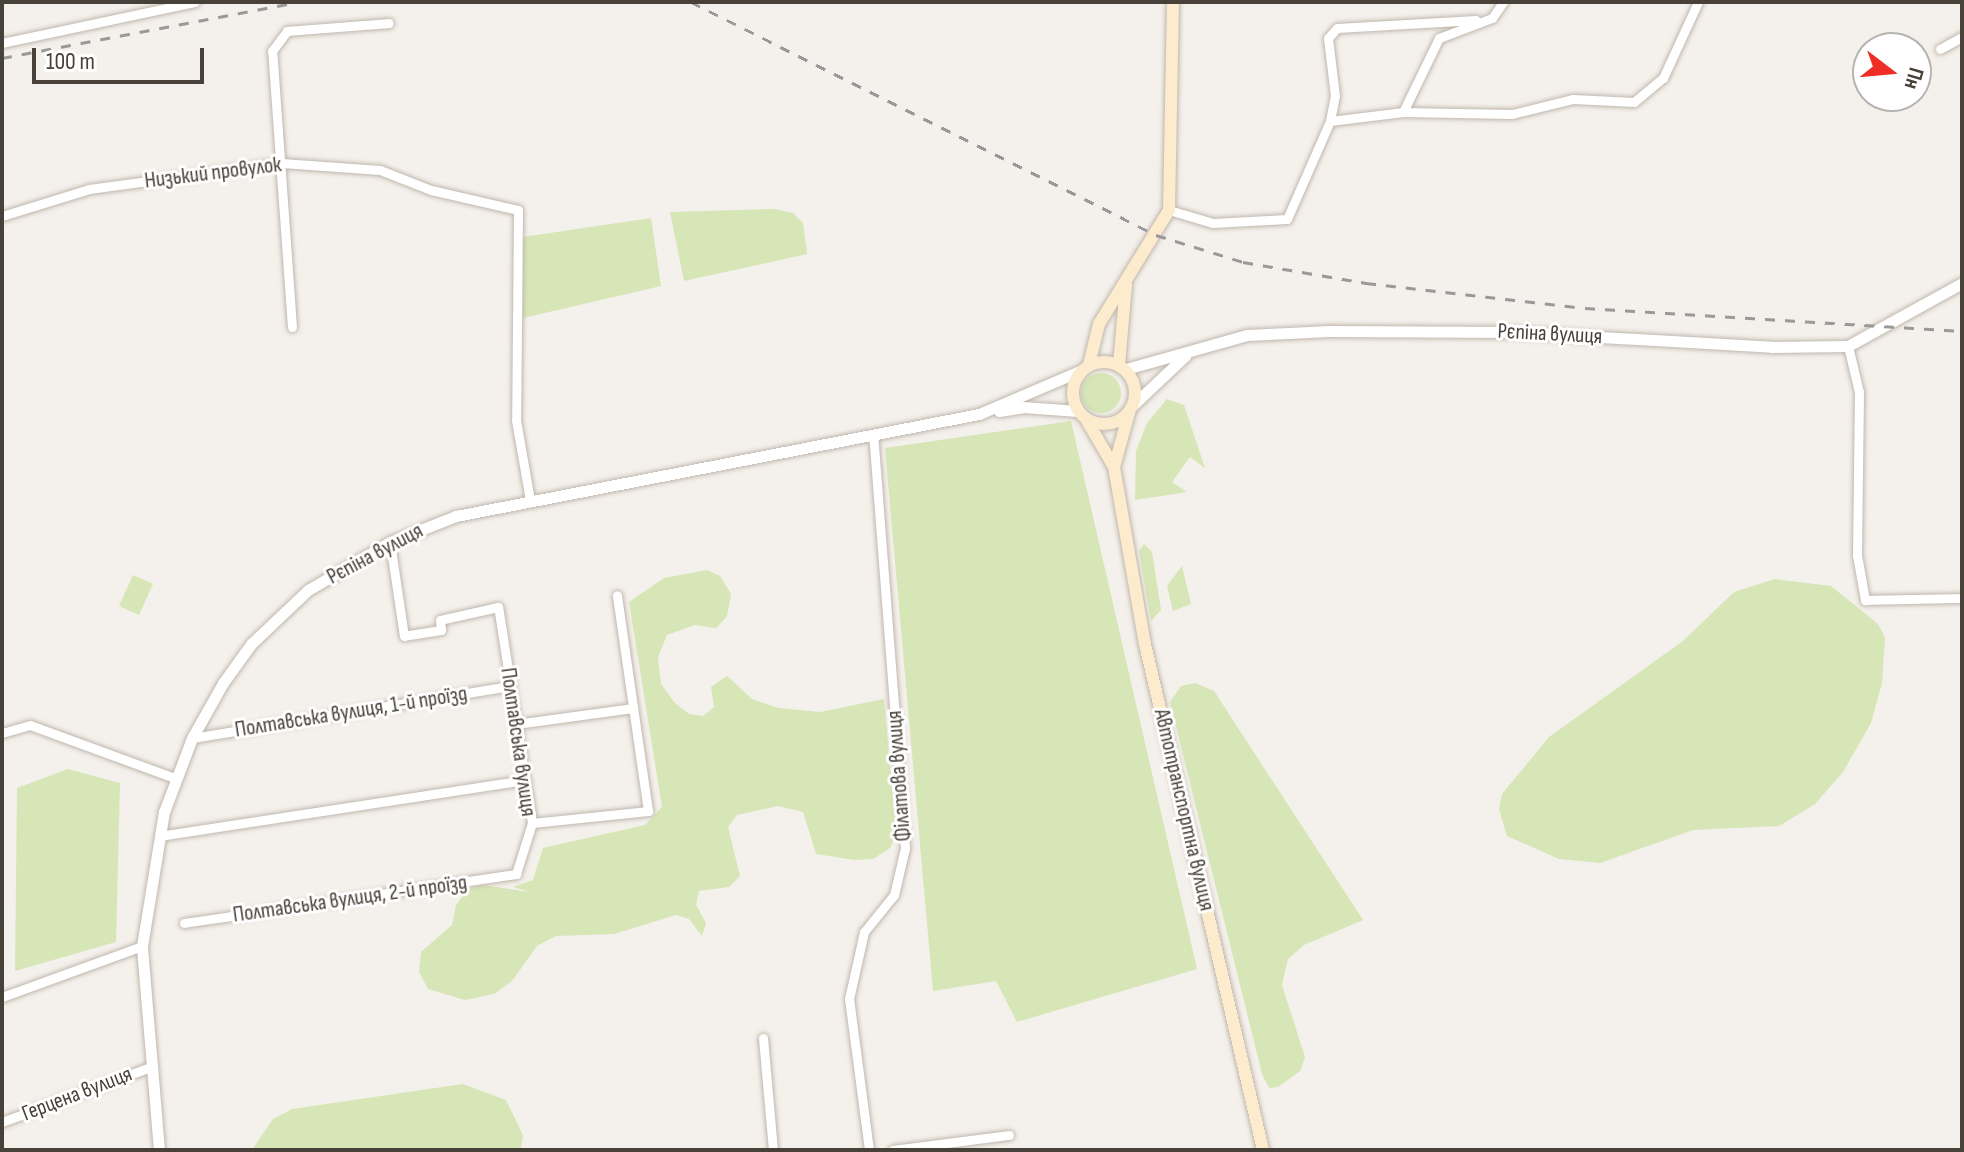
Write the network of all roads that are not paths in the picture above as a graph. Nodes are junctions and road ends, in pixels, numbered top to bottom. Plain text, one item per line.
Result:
1 (195, 2) edge
2 (1173, 2) edge
3 (1503, 2) edge
4 (1698, 2) edge
5 (1492, 18) junction
6 (389, 23) dead end
7 (1962, 37) edge
8 (2, 43) edge
9 (1940, 49) dead end
10 (1403, 112) junction
11 (1330, 121) junction
12 (280, 163) junction
13 (1169, 210) junction
14 (2, 216) edge
15 (1125, 282) junction
16 (1962, 283) edge
17 (292, 327) dead end
18 (1848, 346) junction
19 (1197, 348) junction
20 (1122, 367) junction
21 (1085, 368) junction
22 (1132, 408) junction
23 (979, 414) junction
24 (1082, 415) junction
25 (873, 436) junction
26 (1114, 467) junction
27 (530, 500) junction
28 (390, 542) junction
29 (617, 595) dead end
30 (1962, 598) edge
31 (510, 686) junction
32 (633, 708) junction
33 (516, 724) junction
34 (2, 733) edge
35 (192, 738) junction
36 (175, 778) junction
37 (525, 780) junction
38 (532, 823) junction
39 (159, 836) junction
40 (516, 874) joint
41 (184, 923) dead end
42 (142, 946) junction
43 (2, 997) edge
44 (763, 1038) dead end
45 (153, 1066) junction
46 (2, 1122) edge
47 (1009, 1135) dead end
48 (159, 1150) edge
49 (773, 1150) edge
50 (869, 1150) edge
51 (893, 1150) edge
52 (1263, 1150) edge

1 - 8 street
2 - 13 main road
3 - 5 street
4 - 10 street
5 - 10 street
5 - 11 street
6 - 12 street
7 - 9 street
10 - 11 street
11 - 13 street
12 - 14 street, Низький провулок
12 - 17 street
12 - 27 street, Низький провулок
13 - 15 main road
15 - 20 main road
15 - 21 main road
16 - 18 street, Рєпіна вулиця
18 - 19 street, Рєпіна вулиця
18 - 30 street
19 - 20 street, Рєпіна вулиця
19 - 22 street
20 - 21 main road
20 - 22 main road
21 - 23 street, Рєпіна вулиця
21 - 24 main road
22 - 24 main road
22 - 26 main road
23 - 24 street
23 - 25 street, Рєпіна вулиця
24 - 26 main road
25 - 27 street, Рєпіна вулиця
25 - 50 street, Філатова вулиця
26 - 52 main road, Автотранспортна вулиця
27 - 28 street, Рєпіна вулиця
28 - 31 street, Полтавська вулиця
28 - 35 street, Рєпіна вулиця
29 - 32 street
31 - 33 street, Полтавська вулиця
31 - 35 street, Полтавська вулиця, 1-й проїзд
32 - 33 street
32 - 38 street
33 - 37 street, Полтавська вулиця
34 - 36 street
35 - 36 street, Рєпіна вулиця
36 - 39 street, Рєпіна вулиця
37 - 38 street, Полтавська вулиця
37 - 39 street
38 - 40 street, Полтавська вулиця
39 - 42 street, Рєпіна вулиця
40 - 41 street, Полтавська вулиця, 2-й проїзд
42 - 43 street
42 - 45 street, Рєпіна вулиця
44 - 49 street
45 - 46 street, Герцена вулиця
45 - 48 street, Рєпіна вулиця
47 - 51 street

